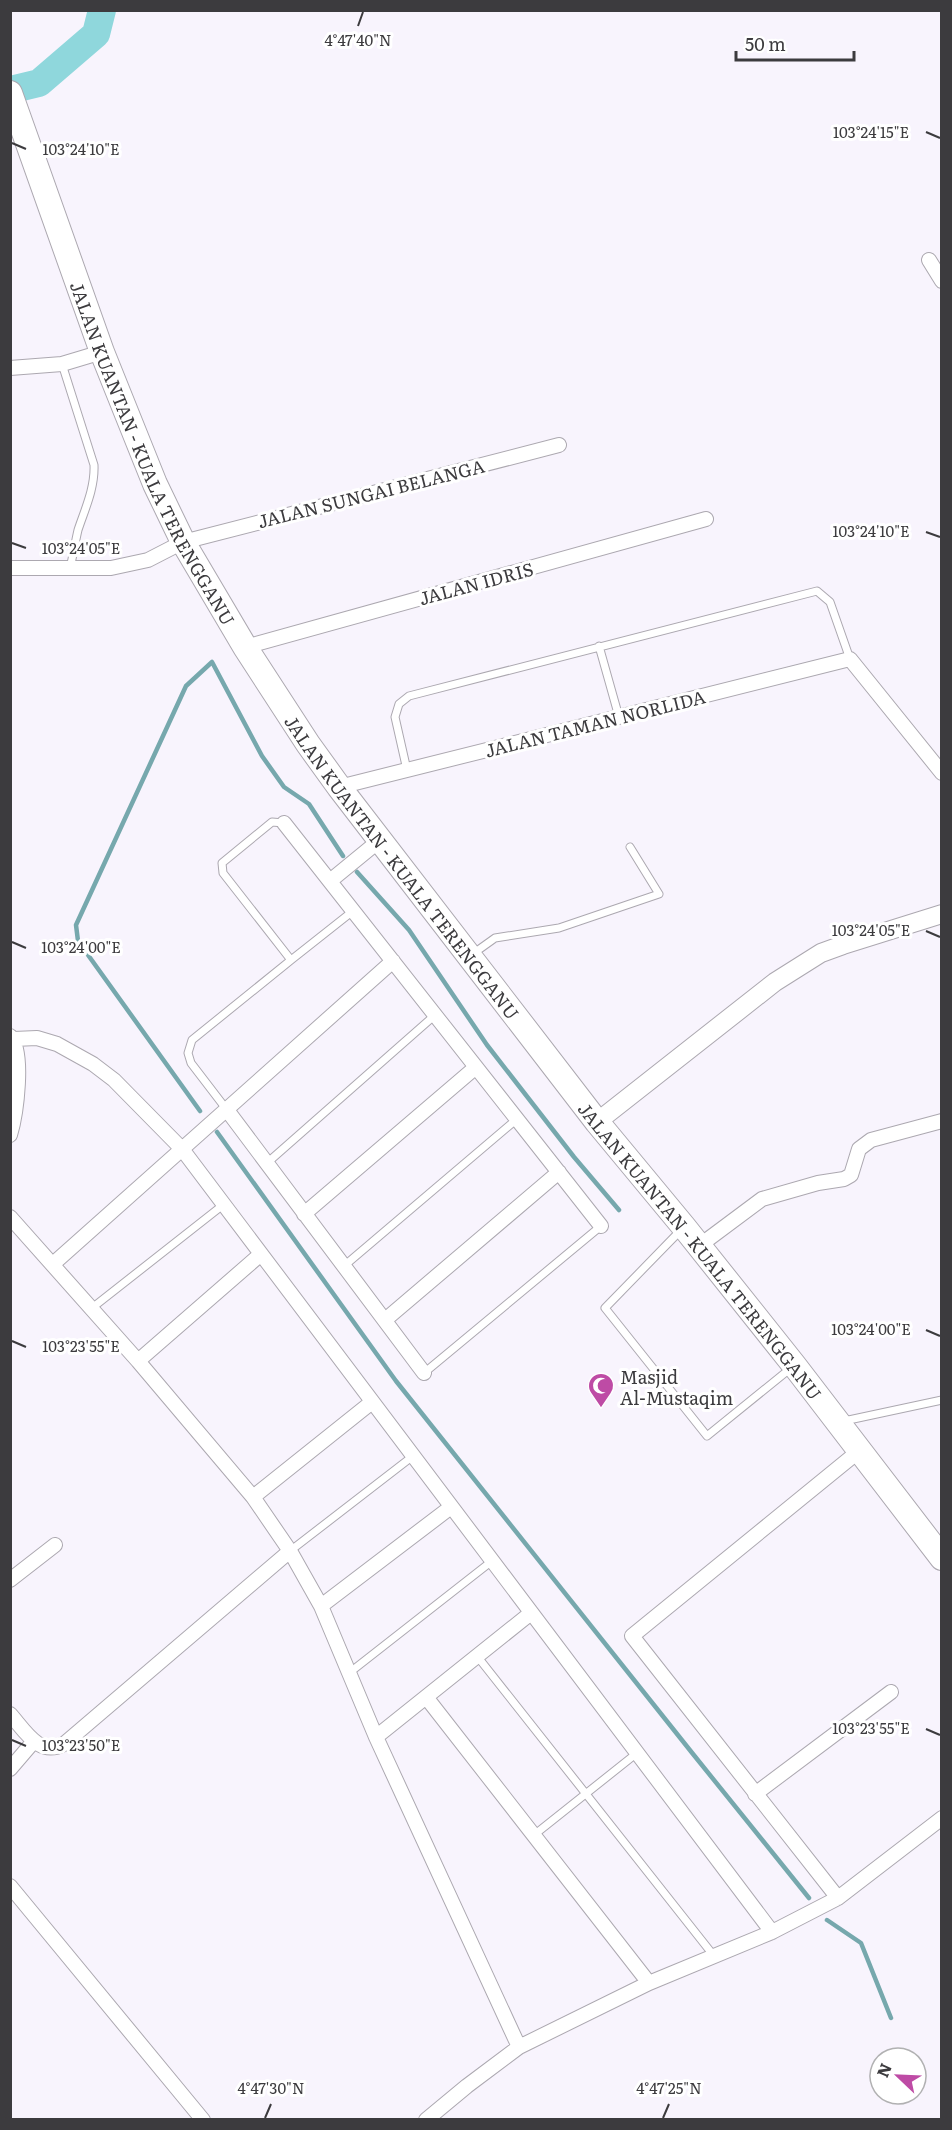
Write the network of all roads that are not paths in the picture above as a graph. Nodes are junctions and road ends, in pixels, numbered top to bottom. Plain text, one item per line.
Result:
1 (10, 93) edge
2 (929, 260) dead end
3 (942, 281) edge
4 (102, 352) junction
5 (62, 364) junction
6 (10, 368) edge
7 (559, 445) dead end
8 (706, 519) dead end
9 (183, 542) junction
10 (10, 568) edge
11 (70, 568) junction
12 (245, 646) junction
13 (599, 646) junction
14 (850, 659) junction
15 (619, 717) junction
16 (407, 770) junction
17 (942, 773) edge
18 (339, 788) junction
19 (284, 824) joint
20 (380, 840) junction
21 (630, 847) dead end
22 (330, 881) junction
23 (353, 911) junction
24 (942, 914) edge
25 (469, 956) junction
26 (291, 960) junction
27 (393, 961) junction
28 (435, 1015) junction
29 (12, 1037) edge
30 (476, 1067) junction
31 (226, 1110) junction
32 (517, 1119) junction
33 (942, 1121) edge
34 (597, 1122) junction
35 (10, 1135) edge
36 (182, 1149) junction
37 (267, 1163) junction
38 (559, 1172) junction
39 (223, 1205) junction
40 (304, 1214) junction
41 (10, 1217) edge
42 (601, 1226) joint
43 (684, 1227) junction
44 (699, 1246) junction
45 (261, 1254) junction
46 (53, 1264) junction
47 (344, 1266) junction
48 (92, 1308) junction
49 (385, 1320) junction
50 (138, 1361) junction
51 (794, 1365) junction
52 (424, 1373) joint
53 (942, 1400) edge
54 (372, 1402) junction
55 (838, 1423) junction
56 (860, 1451) junction
57 (413, 1456) junction
58 (253, 1497) junction
59 (451, 1507) junction
60 (55, 1545) dead end
61 (290, 1551) junction
62 (942, 1558) edge
63 (492, 1561) junction
64 (10, 1580) edge
65 (321, 1606) junction
66 (531, 1613) junction
67 (477, 1656) junction
68 (349, 1673) junction
69 (891, 1692) dead end
70 (426, 1697) junction
71 (10, 1714) edge
72 (376, 1737) junction
73 (34, 1741) junction
74 (637, 1753) junction
75 (10, 1769) edge
76 (586, 1794) junction
77 (755, 1794) junction
78 (942, 1818) edge
79 (534, 1835) junction
80 (10, 1886) edge
81 (837, 1899) junction
82 (772, 1932) junction
83 (714, 1956) junction
84 (649, 1983) junction
85 (519, 2047) junction
86 (203, 2120) edge
87 (426, 2120) edge

1 - 4 highway, JALAN KUANTAN - KUALA TERENGGANU
2 - 3 street
4 - 5 street
4 - 9 highway, JALAN KUANTAN - KUALA TERENGGANU
5 - 6 street
5 - 11 lane
7 - 9 street, JALAN SUNGAI BELANGA
8 - 12 street, JALAN IDRIS
9 - 11 street, JALAN SUNGAI BELANGA
9 - 12 highway, JALAN KUANTAN - KUALA TERENGGANU
10 - 11 street, JALAN SUNGAI BELANGA
12 - 18 highway, JALAN KUANTAN - KUALA TERENGGANU
13 - 14 lane
13 - 15 lane
13 - 16 lane
14 - 15 street, JALAN TAMAN NORLIDA
14 - 17 street
15 - 16 street, JALAN TAMAN NORLIDA
16 - 18 street, JALAN TAMAN NORLIDA
18 - 20 highway, JALAN KUANTAN - KUALA TERENGGANU
19 - 22 street
19 - 26 lane
20 - 22 street
20 - 25 highway, JALAN KUANTAN - KUALA TERENGGANU
21 - 25 lane
22 - 23 street
23 - 26 lane
23 - 27 street
24 - 34 street
25 - 34 highway, JALAN KUANTAN - KUALA TERENGGANU
26 - 31 lane
27 - 28 street
27 - 31 street
28 - 30 street
28 - 37 lane
29 - 35 street
29 - 36 street
30 - 32 street
30 - 40 street
31 - 36 street
31 - 37 street
32 - 38 street
32 - 47 lane
33 - 44 street
34 - 43 highway, JALAN KUANTAN - KUALA TERENGGANU
36 - 39 street
36 - 46 street
37 - 40 street
38 - 42 street
38 - 49 street
39 - 45 street
39 - 48 lane
40 - 47 street
41 - 46 street
42 - 52 lane
43 - 44 highway, JALAN KUANTAN - KUALA TERENGGANU
43 - 51 lane
44 - 51 highway, JALAN KUANTAN - KUALA TERENGGANU
45 - 50 street
45 - 54 street
46 - 48 street
47 - 49 street
48 - 50 street
49 - 52 street
50 - 58 street
51 - 55 highway, JALAN KUANTAN - KUALA TERENGGANU
53 - 55 lane
54 - 57 street
54 - 58 street
55 - 56 highway, JALAN KUANTAN - KUALA TERENGGANU
56 - 62 highway, JALAN KUANTAN - KUALA TERENGGANU
56 - 77 street
57 - 59 street
57 - 61 lane
58 - 61 street
59 - 63 street
59 - 65 street
60 - 64 street
61 - 65 street
61 - 73 street
63 - 66 street
63 - 68 lane
65 - 68 street
66 - 67 street
66 - 74 street
67 - 70 street
67 - 76 lane
68 - 72 street
69 - 77 street
70 - 72 street
70 - 79 street
71 - 73 street
72 - 85 street
73 - 75 street
74 - 76 lane
74 - 82 street
76 - 79 lane
76 - 83 lane
77 - 81 street
78 - 81 street
79 - 84 street
80 - 86 street
81 - 82 street
82 - 83 street
83 - 84 street
84 - 85 street
85 - 87 street

